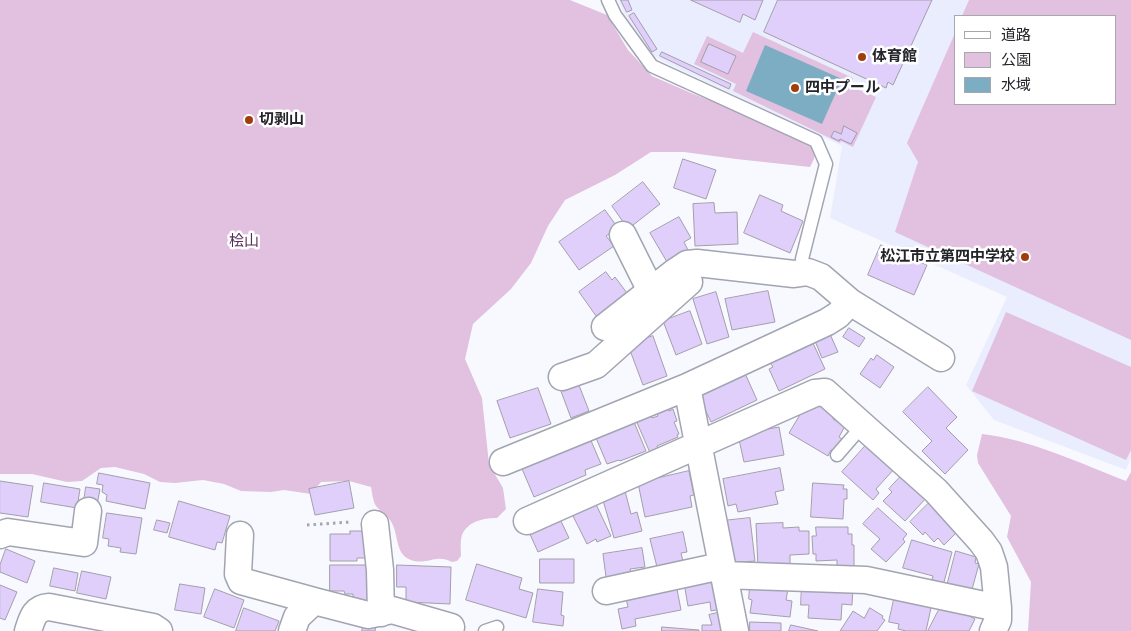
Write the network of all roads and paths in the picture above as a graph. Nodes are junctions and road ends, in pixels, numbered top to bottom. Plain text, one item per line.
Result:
1 (608, 0) edge
2 (623, 235) dead end
3 (707, 263) junction
4 (808, 272) junction
5 (651, 291) junction
6 (850, 302) junction
7 (605, 326) dead end
8 (941, 358) dead end
9 (562, 377) dead end
10 (687, 387) junction
11 (863, 425) junction
12 (697, 444) junction
13 (837, 455) dead end
14 (502, 462) dead end
15 (88, 511) dead end
16 (527, 521) dead end
17 (375, 524) joint
18 (307, 525) dead end
19 (0, 535) edge
20 (240, 535) dead end
21 (722, 570) junction
22 (606, 591) dead end
23 (314, 601) junction
24 (381, 612) junction
25 (995, 620) edge
26 (456, 630) edge
27 (28, 631) edge
28 (158, 631) edge
29 (292, 631) edge
30 (735, 631) edge

1 - 4 lane
2 - 5 street
3 - 4 street
3 - 5 street
3 - 9 street
4 - 6 street
5 - 7 street
6 - 8 street
6 - 10 street
10 - 12 street
10 - 14 street
11 - 12 street
11 - 13 lane
11 - 25 street
12 - 16 street
12 - 21 street
15 - 19 street
17 - 18 path
17 - 24 street
20 - 23 street
21 - 22 street
21 - 25 street
21 - 30 street
23 - 24 street
23 - 29 street
24 - 26 street
27 - 28 street

